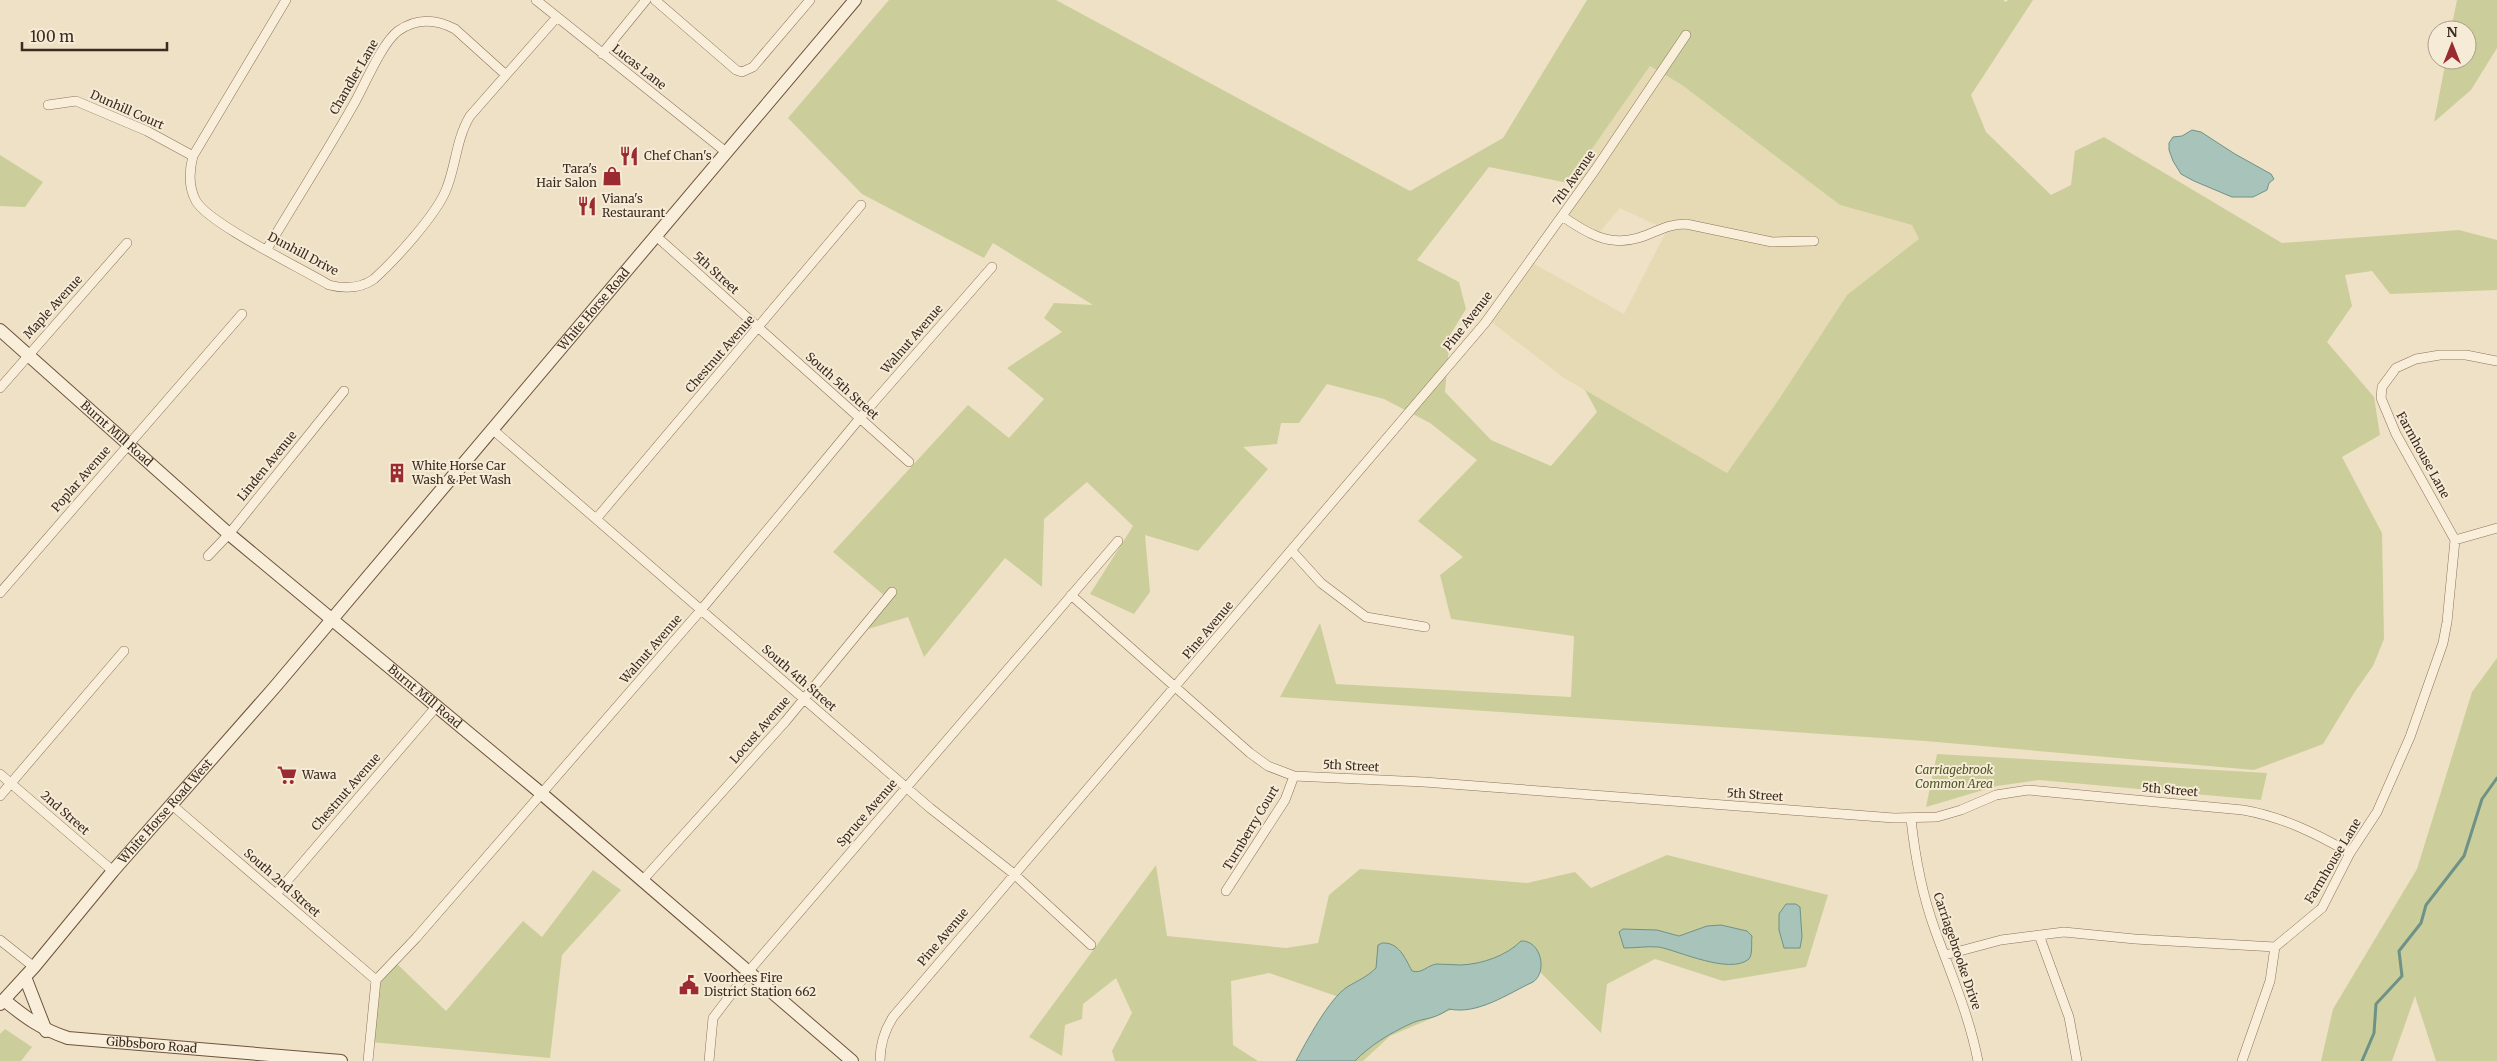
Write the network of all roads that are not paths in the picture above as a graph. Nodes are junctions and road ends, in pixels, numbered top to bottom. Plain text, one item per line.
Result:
1 (286, 0) edge
2 (536, 0) edge
3 (646, 0) edge
4 (655, 0) edge
5 (810, 0) edge
6 (855, 0) edge
7 (557, 17) junction
8 (1686, 35) dead end
9 (602, 54) junction
10 (506, 75) junction
11 (48, 104) dead end
12 (726, 152) junction
13 (193, 156) junction
14 (861, 205) dead end
15 (1562, 216) junction
16 (656, 236) junction
17 (1814, 241) dead end
18 (127, 244) dead end
19 (267, 250) junction
20 (992, 266) dead end
21 (242, 314) dead end
22 (759, 328) junction
23 (0, 330) edge
24 (28, 354) junction
25 (2497, 361) edge
26 (0, 388) edge
27 (344, 391) dead end
28 (860, 418) junction
29 (492, 429) junction
30 (128, 444) junction
31 (908, 462) dead end
32 (596, 519) junction
33 (2497, 528) edge
34 (228, 534) junction
35 (1118, 540) dead end
36 (2455, 540) junction
37 (1292, 551) junction
38 (208, 556) dead end
39 (892, 592) dead end
40 (0, 594) edge
41 (1071, 595) junction
42 (701, 610) junction
43 (332, 619) junction
44 (1425, 626) dead end
45 (124, 651) dead end
46 (1175, 688) junction
47 (804, 699) junction
48 (436, 707) junction
49 (0, 774) edge
50 (1294, 776) junction
51 (10, 783) junction
52 (906, 787) junction
53 (542, 794) junction
54 (0, 796) edge
55 (172, 805) junction
56 (1911, 819) junction
57 (2350, 853) junction
58 (113, 871) junction
59 (1014, 874) junction
60 (642, 881) junction
61 (1226, 891) dead end
62 (276, 894) junction
63 (2039, 935) junction
64 (0, 940) edge
65 (1091, 945) dead end
66 (2275, 947) junction
67 (1945, 955) junction
68 (30, 972) junction
69 (748, 972) junction
70 (376, 980) junction
71 (2, 1002) edge
72 (46, 1031) junction
73 (340, 1061) edge
74 (368, 1061) edge
75 (709, 1061) edge
76 (852, 1061) edge
77 (880, 1061) edge
78 (1978, 1061) edge
79 (2077, 1061) edge
80 (2242, 1061) edge

1 - 13 street, Dunhill Drive
2 - 7 street, Lucas Lane
3 - 9 street
4 - 5 street
6 - 12 main road, White Horse Road
7 - 9 street, Lucas Lane
7 - 10 street, Dunhill Drive
8 - 15 street, 7th Avenue
9 - 12 street, Lucas Lane
10 - 19 street, Dunhill Drive
10 - 19 street, Chandler Lane
11 - 13 street, Dunhill Court
12 - 16 main road, White Horse Road
13 - 19 street, Dunhill Drive
14 - 22 street, Chestnut Avenue
15 - 17 street, 7th Avenue
15 - 37 street, Pine Avenue
16 - 22 street, 5th Street
16 - 29 main road, White Horse Road
18 - 24 street, Maple Avenue
20 - 28 street, Walnut Avenue
21 - 30 street, Poplar Avenue
22 - 28 street, South 5th Street
22 - 32 street, Chestnut Avenue
23 - 24 main road, Burnt Mill Road
24 - 26 street, Maple Avenue
24 - 30 main road, Burnt Mill Road
25 - 36 street, Farmhouse Lane
27 - 34 street, Linden Avenue
28 - 31 street, South 5th Street
28 - 42 street, Walnut Avenue
29 - 32 street, South 4th Street
29 - 43 main road, White Horse Road
30 - 34 main road, Burnt Mill Road
30 - 40 street, Poplar Avenue
32 - 42 street, South 4th Street
33 - 36 street
34 - 38 street, Linden Avenue
34 - 43 main road, Burnt Mill Road
35 - 41 street, Spruce Avenue
36 - 57 street, Farmhouse Lane
37 - 44 street
37 - 46 street, Pine Avenue
39 - 47 street, Locust Avenue
41 - 46 street
41 - 52 street, Spruce Avenue
42 - 47 street, South 4th Street
42 - 53 street, Walnut Avenue
43 - 48 main road, Burnt Mill Road
43 - 55 main road, White Horse Road West
45 - 51 street
46 - 50 street, 5th Street
46 - 59 street, Pine Avenue
47 - 52 street, South 4th Street
47 - 60 street, Locust Avenue
48 - 53 main road, Burnt Mill Road
48 - 62 street, Chestnut Avenue
49 - 51 street, 2nd Street
50 - 56 street, 5th Street
50 - 61 street, Turnberry Court
51 - 54 street
51 - 58 street, 2nd Street
52 - 59 street, South 4th Street
52 - 69 street, Spruce Avenue
53 - 60 main road, Burnt Mill Road
53 - 70 street, Walnut Avenue
55 - 58 main road, White Horse Road West
55 - 62 street, South 2nd Street
56 - 57 street, 5th Street
56 - 67 street, Carriagebrooke Drive
57 - 66 street, Farmhouse Lane
58 - 68 main road, White Horse Road West
59 - 65 street, South 4th Street
59 - 77 street, Pine Avenue
60 - 69 main road, Burnt Mill Road
62 - 70 street, South 2nd Street
63 - 66 street
63 - 67 street
63 - 79 street
64 - 68 street
66 - 80 street
67 - 78 street, Carriagebrooke Drive
68 - 71 main road, White Horse Road West
68 - 72 main road
69 - 75 street, Spruce Avenue
69 - 76 main road, Burnt Mill Road
70 - 74 street
71 - 72 main road, Gibbsboro Road
72 - 73 main road, Gibbsboro Road

